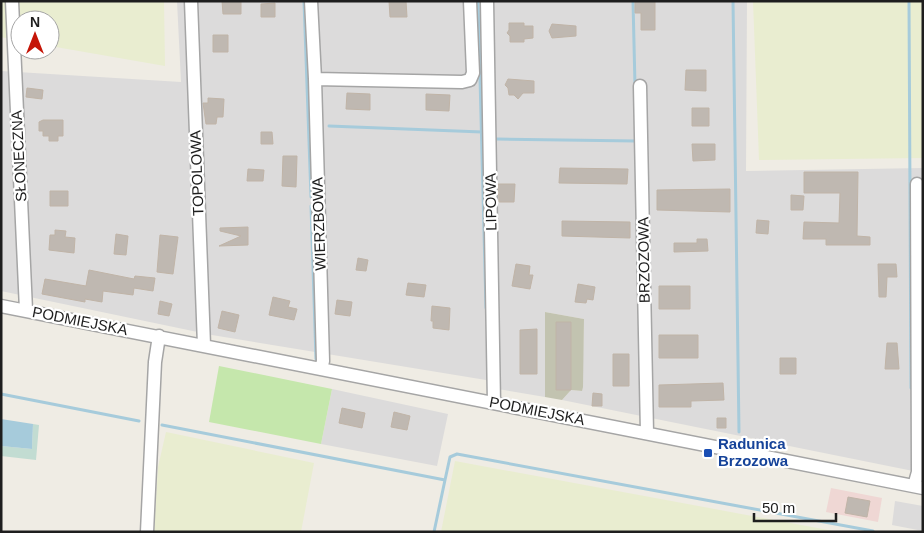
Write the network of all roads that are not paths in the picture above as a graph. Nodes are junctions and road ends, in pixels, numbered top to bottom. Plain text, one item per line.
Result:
1 (12, 1) edge
2 (191, 1) edge
3 (311, 1) edge
4 (470, 1) edge
5 (487, 1) edge
6 (315, 79) junction
7 (640, 86) dead end
8 (917, 184) dead end
9 (1, 306) edge
10 (26, 310) junction
11 (159, 336) junction
12 (204, 345) junction
13 (321, 369) junction
14 (494, 403) junction
15 (647, 433) junction
16 (919, 487) edge
17 (147, 532) edge

1 - 10 street, SŁONECZNA
2 - 12 street, TOPOLOWA
3 - 6 street, WIERZBOWA
4 - 6 street
5 - 14 street, LIPOWA
6 - 13 street, WIERZBOWA
7 - 15 street, BRZOZOWA
8 - 16 street, PODMIEJSKA
9 - 10 street, PODMIEJSKA
10 - 11 street, PODMIEJSKA
11 - 12 street, PODMIEJSKA
11 - 17 street
12 - 13 street, PODMIEJSKA
13 - 14 street, PODMIEJSKA
14 - 15 street, PODMIEJSKA
15 - 16 street, PODMIEJSKA

